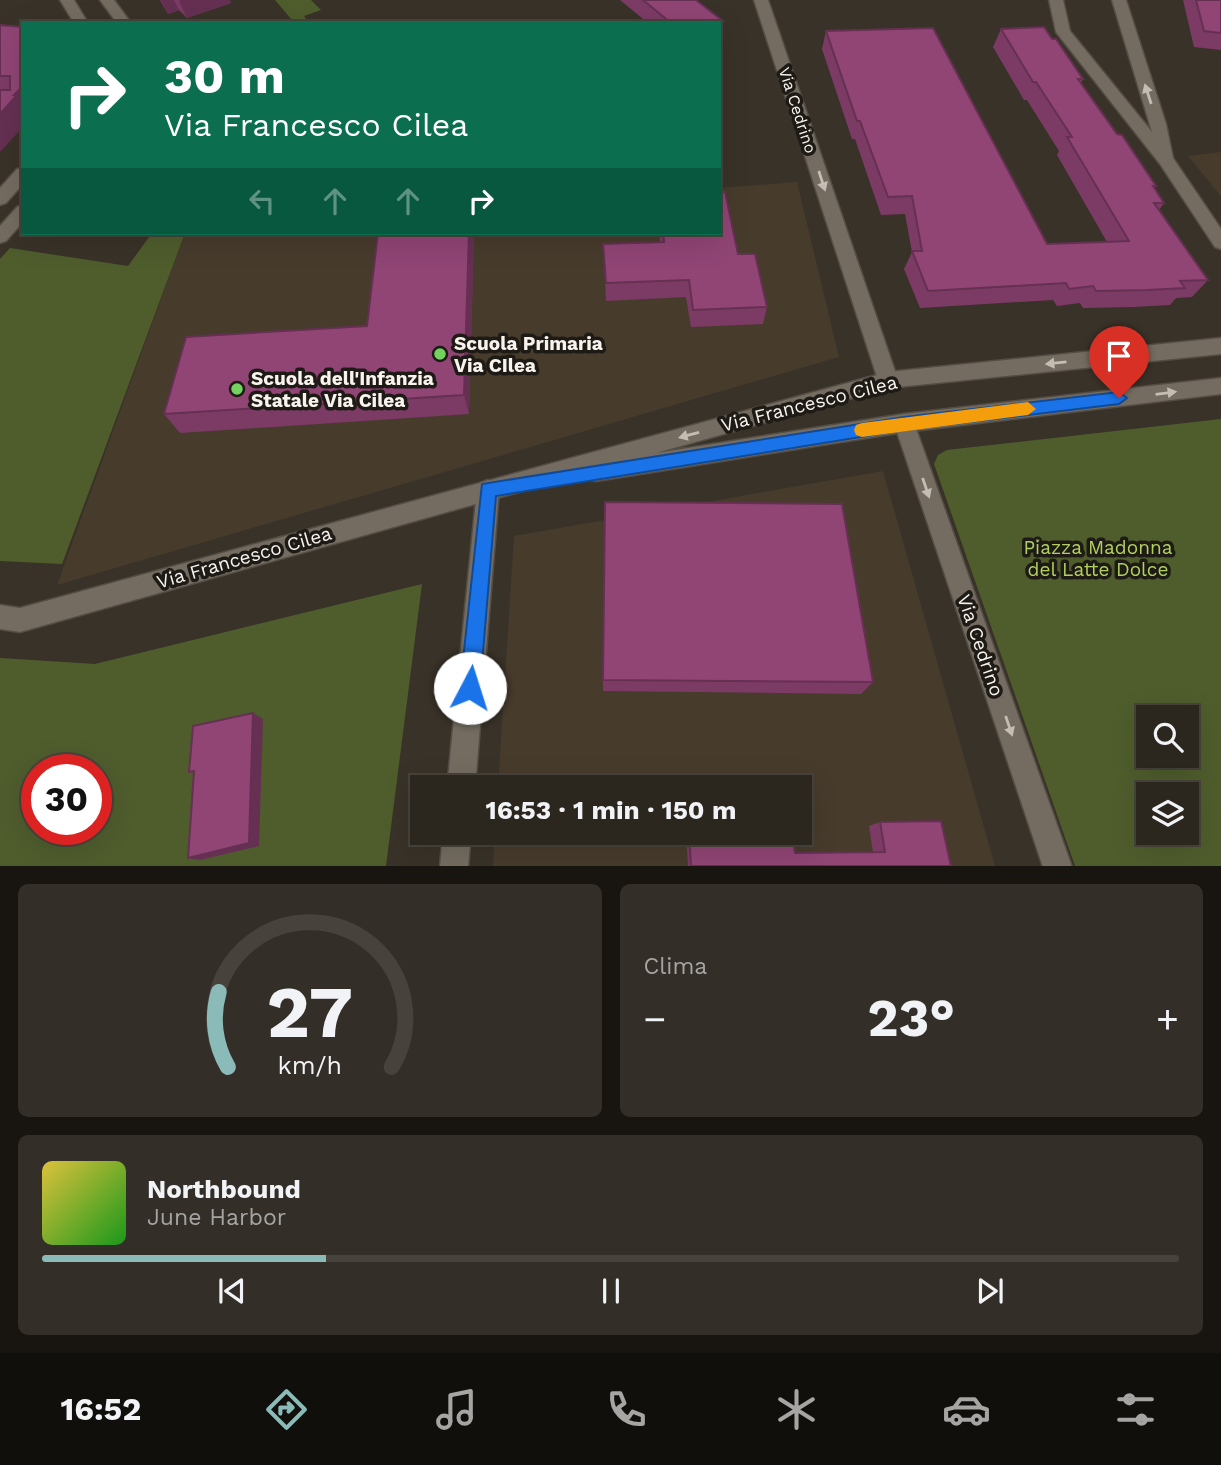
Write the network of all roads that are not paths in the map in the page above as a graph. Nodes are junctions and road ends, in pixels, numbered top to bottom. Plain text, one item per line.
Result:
1 (68, 0) edge
2 (107, 0) edge
3 (761, 0) edge
4 (1056, 0) edge
5 (1119, 0) edge
6 (80, 21) edge
7 (123, 21) edge
8 (1130, 118) junction
9 (1158, 124) junction
10 (1166, 160) junction
11 (21, 175) edge
12 (0, 199) edge
13 (21, 213) edge
14 (0, 237) edge
15 (1221, 243) edge
16 (1221, 346) edge
17 (888, 380) junction
18 (1221, 386) edge
19 (904, 423) junction
20 (488, 490) junction
21 (0, 617) edge
22 (462, 775) edge
23 (456, 845) edge
24 (454, 866) edge
25 (1058, 866) edge

1 - 6 street
2 - 7 street
3 -> 17 street, Via Cedrino
4 - 8 street
9 -> 5 street
8 - 9 street
8 - 10 street
9 - 10 street
10 - 15 street
11 - 12 street
13 - 14 street
16 -> 17 street, Via Francesco Cilea
17 -> 20 street, Via Francesco Cilea
19 -> 18 street, Via Francesco Cilea
19 - 20 street, Via Francesco Cilea
19 -> 25 street, Via Cedrino
20 - 21 street, Via Francesco Cilea
20 - 22 street
23 - 24 street

